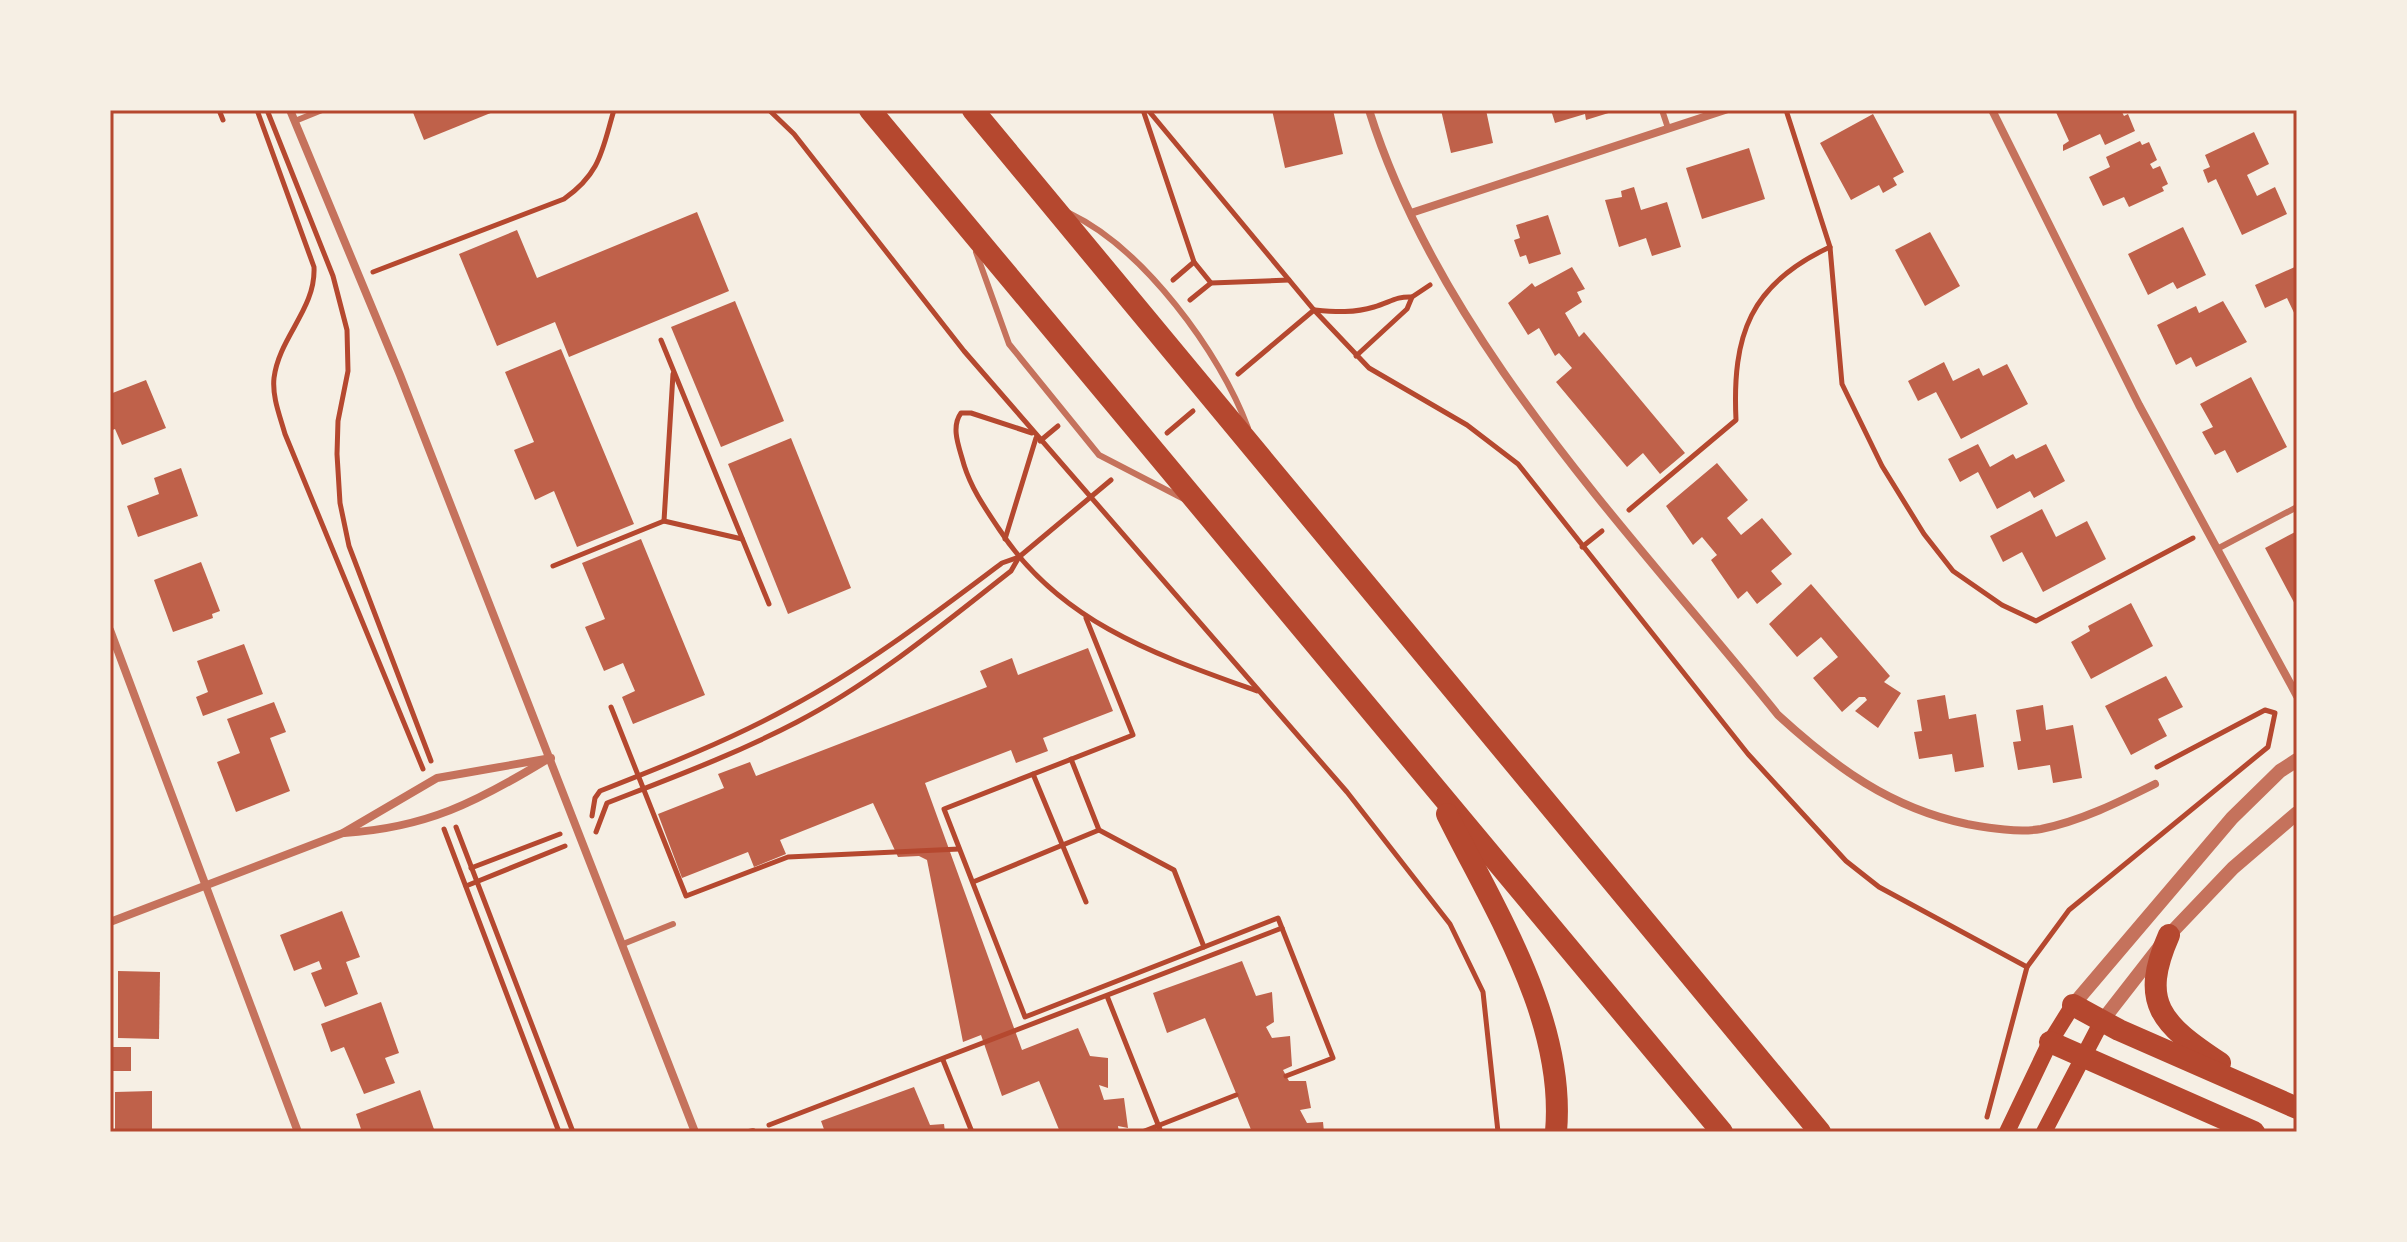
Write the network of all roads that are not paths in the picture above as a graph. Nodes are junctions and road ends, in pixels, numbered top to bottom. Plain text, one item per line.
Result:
1 (290, 110) edge
2 (322, 110) edge
3 (870, 110) edge
4 (973, 110) edge
5 (1369, 110) edge
6 (1662, 110) edge
7 (1725, 110) edge
8 (1992, 110) edge
9 (295, 121) junction
10 (1668, 128) junction
11 (1051, 206) junction
12 (1411, 213) junction
13 (967, 226) junction
14 (1257, 454) junction
15 (2297, 507) edge
16 (1205, 510) junction
17 (2217, 549) junction
18 (110, 630) edge
19 (2297, 696) edge
20 (551, 758) junction
21 (2297, 760) edge
22 (1431, 781) junction
23 (2155, 784) dead end
24 (2297, 813) edge
25 (343, 833) junction
26 (205, 886) junction
27 (110, 922) edge
28 (673, 924) dead end
29 (2169, 935) junction
30 (623, 944) junction
31 (2073, 1005) junction
32 (2102, 1021) junction
33 (2050, 1042) junction
34 (2082, 1057) junction
35 (2261, 1090) junction
36 (2297, 1108) edge
37 (298, 1132) edge
38 (695, 1132) edge
39 (1556, 1132) edge
40 (1722, 1132) edge
41 (1820, 1132) edge
42 (2007, 1132) edge
43 (2044, 1132) edge
44 (2254, 1132) edge

1 - 9 street
2 - 9 lane
3 - 13 highway
4 - 11 highway
5 - 12 street
6 - 10 lane
7 - 10 street
8 - 17 street
9 - 20 street
10 - 12 street
11 - 14 highway
11 - 14 lane
12 - 23 street
13 - 16 highway
13 - 16 lane
14 - 41 highway
15 - 17 lane
16 - 22 highway
17 - 19 street
18 - 26 street
20 - 25 street
20 - 25 street
20 - 30 street
21 - 31 street
22 - 39 highway
22 - 40 highway
24 - 29 street
25 - 26 street
26 - 27 street
26 - 37 street
28 - 30 lane
29 - 32 street
29 - 35 highway
30 - 38 street
31 - 32 highway
31 - 33 main road
32 - 34 main road
32 - 35 highway
33 - 34 highway
33 - 42 main road
34 - 43 main road
34 - 44 highway
35 - 36 highway

